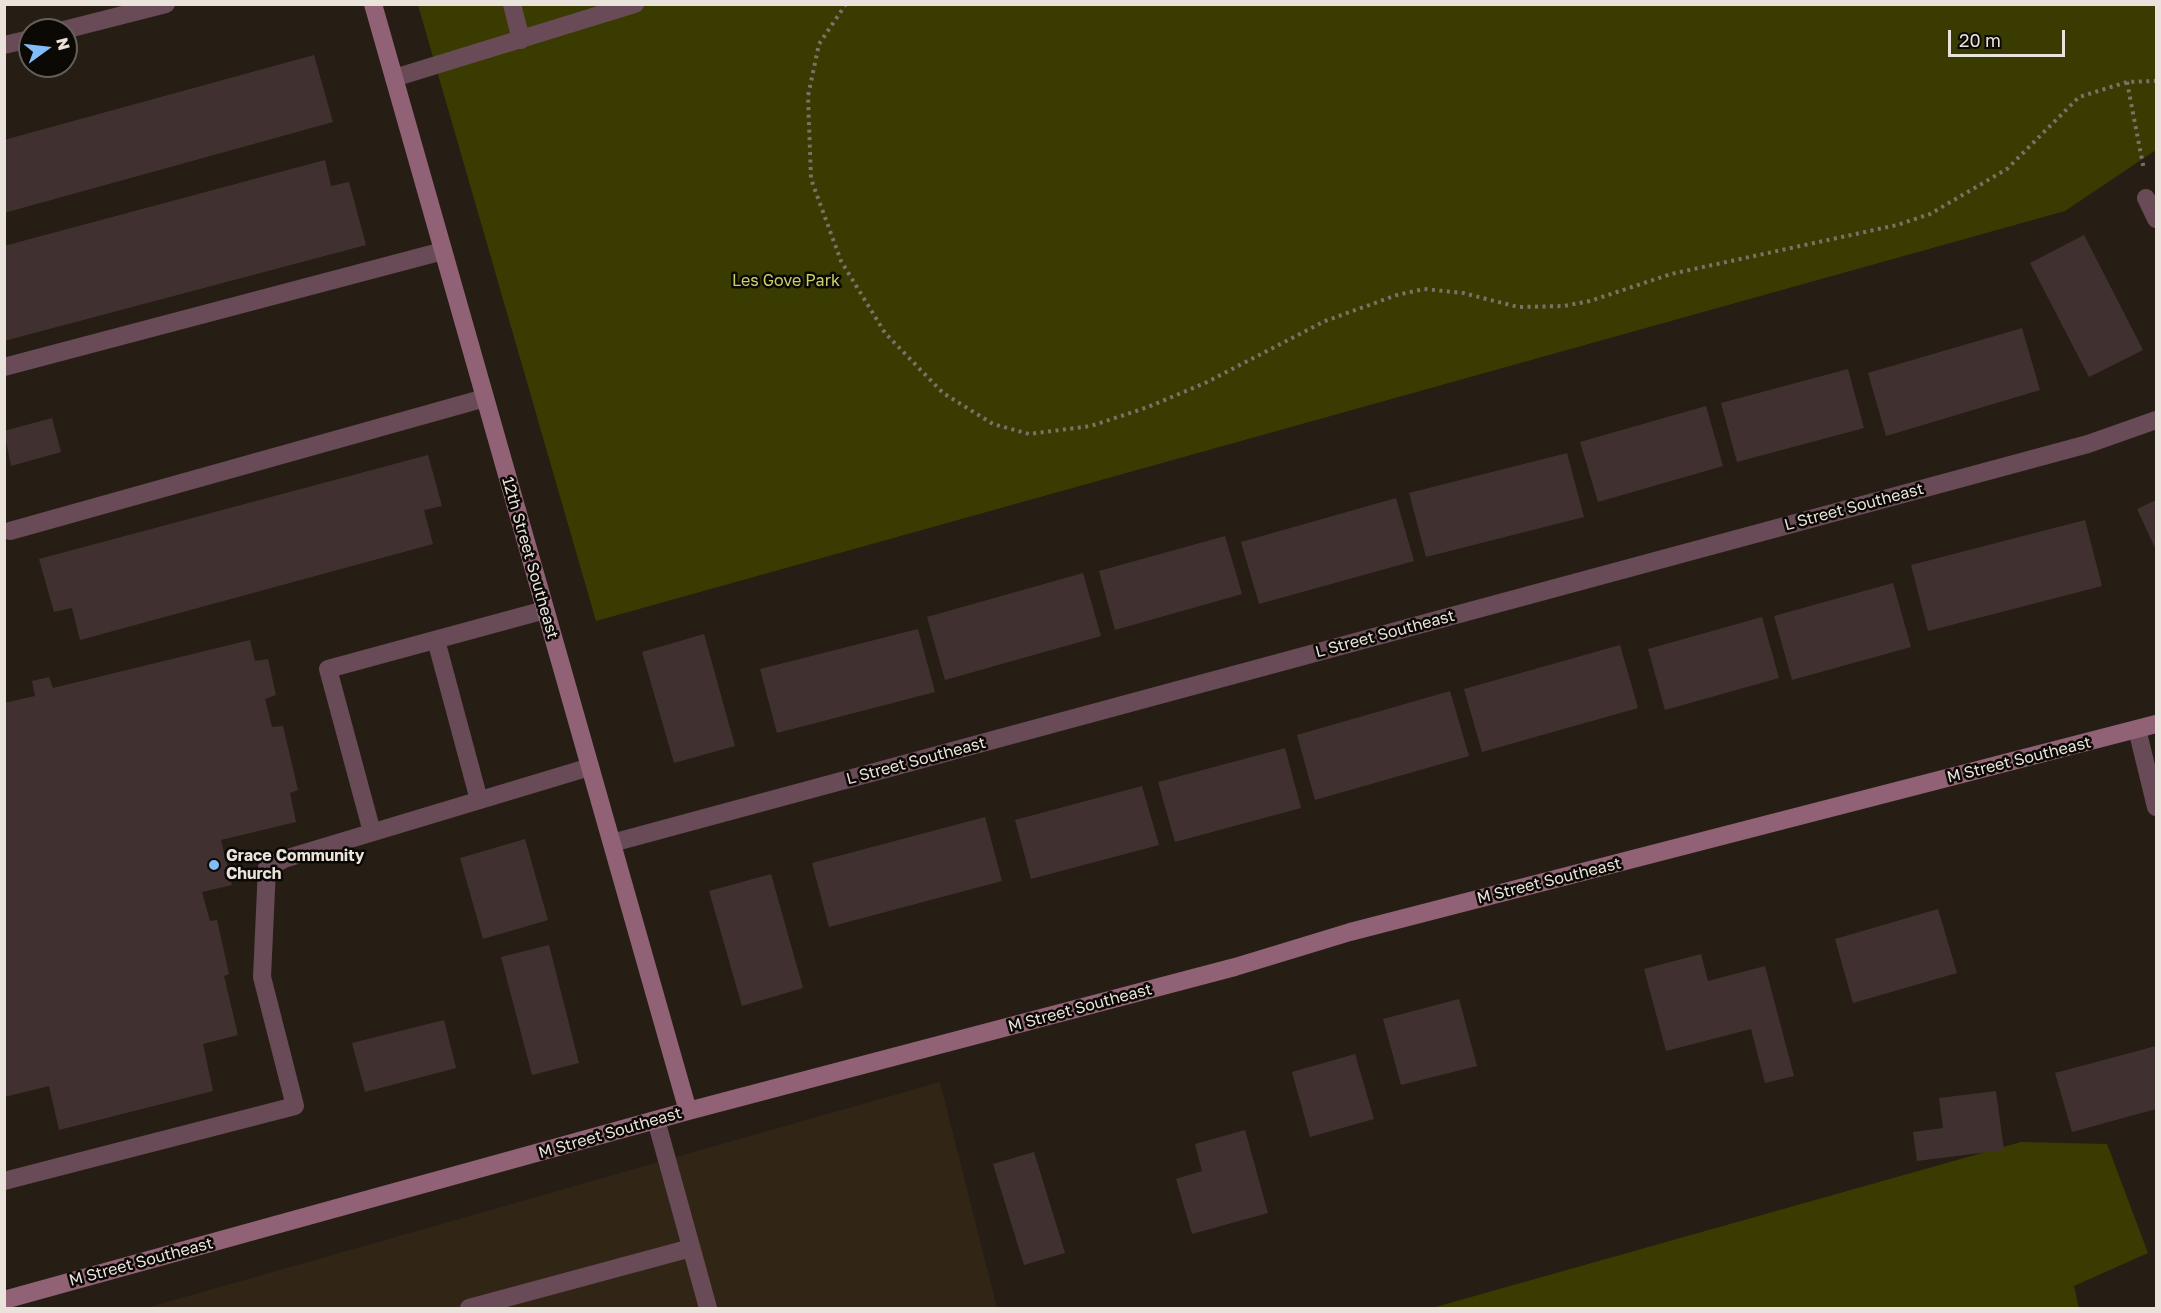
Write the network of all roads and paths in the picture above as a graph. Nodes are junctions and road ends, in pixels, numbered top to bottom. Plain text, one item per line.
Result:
1 (166, 4) edge
2 (373, 4) edge
3 (512, 4) edge
4 (635, 4) edge
5 (846, 4) edge
6 (78, 26) edge
7 (521, 40) junction
8 (394, 78) junction
9 (2157, 81) edge
10 (2127, 82) junction
11 (2146, 198) joint
12 (2157, 219) edge
13 (443, 251) junction
14 (4, 367) edge
15 (485, 398) junction
16 (2157, 420) edge
17 (10, 531) dead end
18 (545, 610) junction
19 (436, 640) junction
20 (2157, 724) edge
21 (2137, 729) junction
22 (590, 767) junction
23 (479, 800) junction
24 (2157, 807) edge
25 (372, 832) junction
26 (612, 843) junction
27 (688, 1111) junction
28 (656, 1120) junction
29 (4, 1181) edge
30 (691, 1248) junction
31 (4, 1300) edge
32 (469, 1308) edge
33 (708, 1308) edge

1 - 6 street
2 - 8 main road, 12th Street Southeast
3 - 7 street
4 - 7 street
5 - 10 path
7 - 8 street
8 - 13 main road, 12th Street Southeast
9 - 10 path
10 - 11 path
11 - 12 street
13 - 14 street
13 - 15 main road, 12th Street Southeast
15 - 17 street
15 - 18 main road, 12th Street Southeast
16 - 26 street, L Street Southeast
18 - 19 street
18 - 22 main road, 12th Street Southeast
19 - 23 street
19 - 25 street
20 - 21 main road, M Street Southeast
21 - 24 street
21 - 27 main road, M Street Southeast
22 - 23 street
22 - 26 main road, 12th Street Southeast
23 - 25 street
25 - 29 street
26 - 27 main road, 12th Street Southeast
27 - 28 main road, M Street Southeast
28 - 30 street
28 - 31 main road, M Street Southeast
30 - 32 street
30 - 33 street

